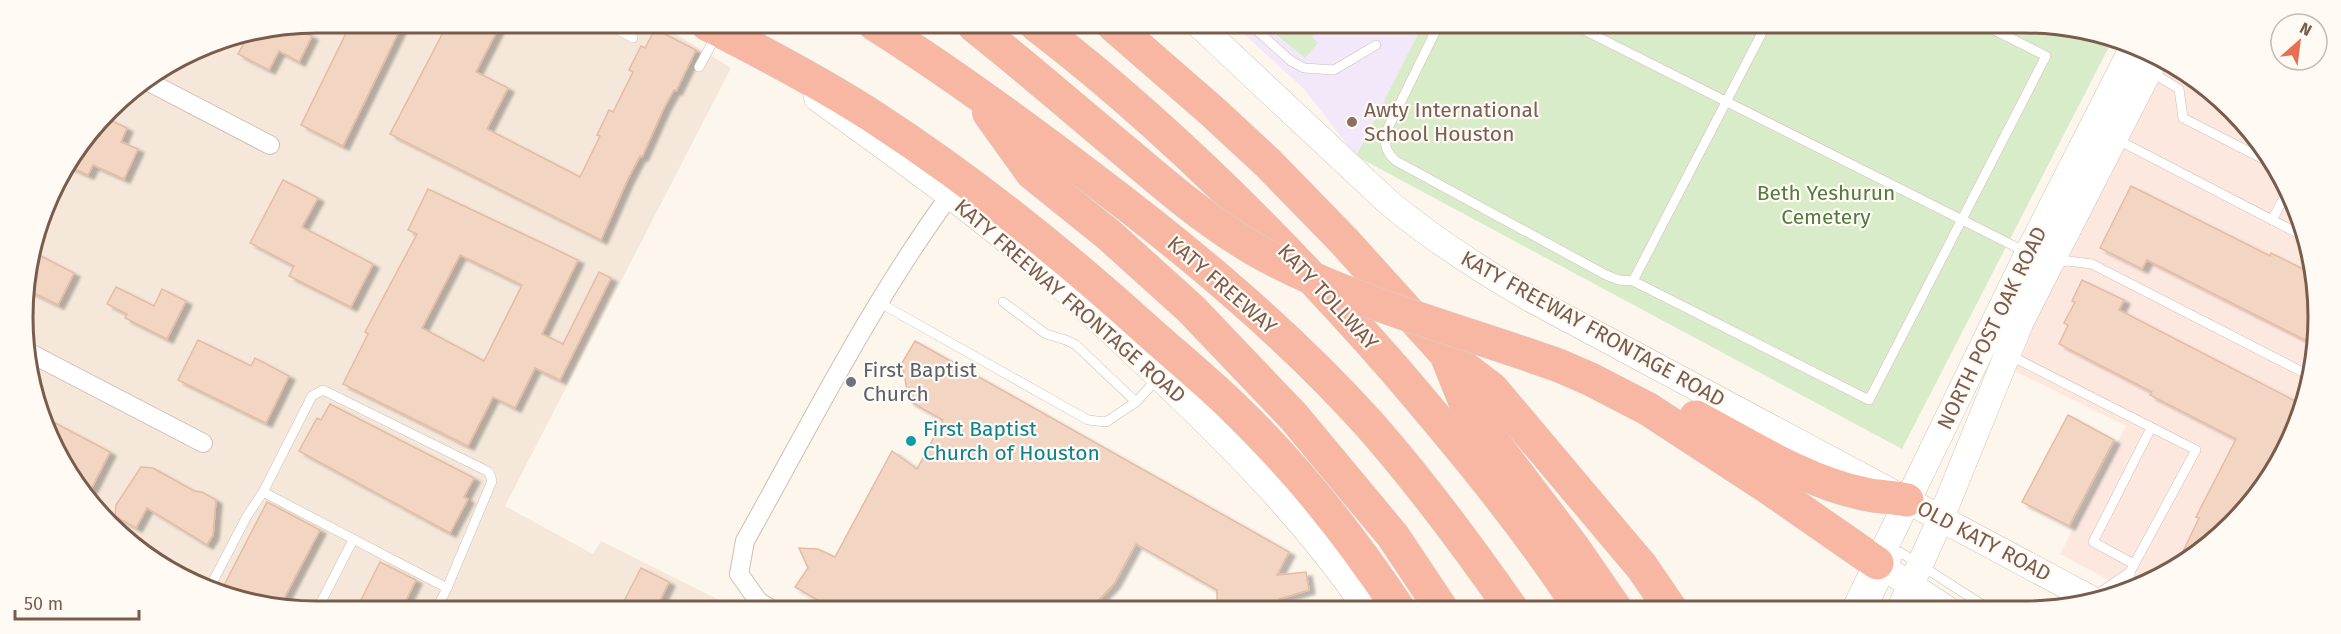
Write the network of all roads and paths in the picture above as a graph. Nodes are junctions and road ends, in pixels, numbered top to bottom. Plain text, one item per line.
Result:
1 (624, 33) edge
2 (707, 33) edge
3 (718, 33) edge
4 (721, 33) edge
5 (888, 33) edge
6 (983, 33) edge
7 (1008, 33) edge
8 (1045, 33) edge
9 (1122, 33) edge
10 (1207, 33) edge
11 (1259, 33) edge
12 (1435, 33) edge
13 (1590, 33) edge
14 (1762, 33) edge
15 (2000, 33) edge
16 (633, 38) dead end
17 (1376, 45) dead end
18 (2140, 61) edge
19 (699, 67) dead end
20 (154, 85) edge
21 (971, 87) junction
22 (1727, 101) junction
23 (2103, 133) junction
24 (270, 145) dead end
25 (2258, 156) edge
26 (950, 195) junction
27 (2283, 200) edge
28 (1962, 220) junction
29 (2272, 220) junction
30 (2295, 232) edge
31 (2039, 258) junction
32 (1632, 281) junction
33 (1003, 302) dead end
34 (880, 303) junction
35 (1446, 354) junction
36 (2007, 354) junction
37 (35, 356) edge
38 (2303, 372) edge
39 (1159, 377) junction
40 (1136, 402) junction
41 (1652, 402) junction
42 (2151, 428) junction
43 (203, 443) dead end
44 (263, 492) junction
45 (1907, 500) junction
46 (1941, 518) junction
47 (353, 540) junction
48 (1884, 567) junction
49 (2132, 568) junction
50 (1916, 576) junction
51 (2131, 580) edge
52 (213, 581) edge
53 (447, 588) junction
54 (2105, 589) edge
55 (2084, 595) edge
56 (322, 601) edge
57 (440, 601) edge
58 (758, 601) edge
59 (1361, 601) edge
60 (1393, 601) edge
61 (1435, 601) edge
62 (1506, 601) edge
63 (1575, 601) edge
64 (1610, 601) edge
65 (1665, 601) edge
66 (1861, 601) edge
67 (1874, 601) edge
68 (1904, 601) edge
69 (1939, 601) edge
70 (1971, 601) edge

1 - 16 lane
2 - 19 lane
3 - 26 main road, KATY FREEWAY FRONTAGE ROAD
4 - 60 highway
5 - 21 highway, KATY FREEWAY
6 - 41 highway, bridge
7 - 41 highway
8 - 63 highway, KATY TOLLWAY
9 - 35 highway
10 - 45 main road, KATY FREEWAY FRONTAGE ROAD
11 - 17 lane
12 - 32 lane
13 - 22 lane
14 - 22 lane
15 - 28 lane
18 - 23 main road, NORTH POST OAK ROAD
18 - 25 lane
20 - 24 street
21 - 61 highway
21 - 62 highway, KATY FREEWAY
22 - 28 lane
22 - 32 lane
23 - 29 lane
23 - 31 main road, NORTH POST OAK ROAD
26 - 34 street
26 - 39 main road, KATY FREEWAY FRONTAGE ROAD
27 - 29 lane
28 - 31 lane
28 - 32 lane
29 - 30 lane
31 - 36 main road, NORTH POST OAK ROAD
31 - 38 lane
31 - 45 main road, NORTH POST OAK ROAD
33 - 40 lane
34 - 40 lane
34 - 58 street
35 - 64 highway
35 - 65 highway
36 - 42 lane
36 - 46 main road, NORTH POST OAK ROAD
37 - 43 street
39 - 40 lane
39 - 59 main road, KATY FREEWAY FRONTAGE ROAD
41 - 45 highway
41 - 48 highway
42 - 49 lane
42 - 49 lane
44 - 47 lane
44 - 52 lane
44 - 53 lane
45 - 46 main road, OLD KATY ROAD
45 - 48 main road, NORTH POST OAK ROAD
46 - 50 main road, NORTH POST OAK ROAD
46 - 55 main road, OLD KATY ROAD
47 - 53 lane
47 - 56 lane
48 - 50 main road
48 - 66 main road, NORTH POST OAK ROAD
48 - 67 lane
49 - 51 lane
49 - 54 lane
50 - 68 main road, NORTH POST OAK ROAD
50 - 69 main road
50 - 70 lane
53 - 57 lane

